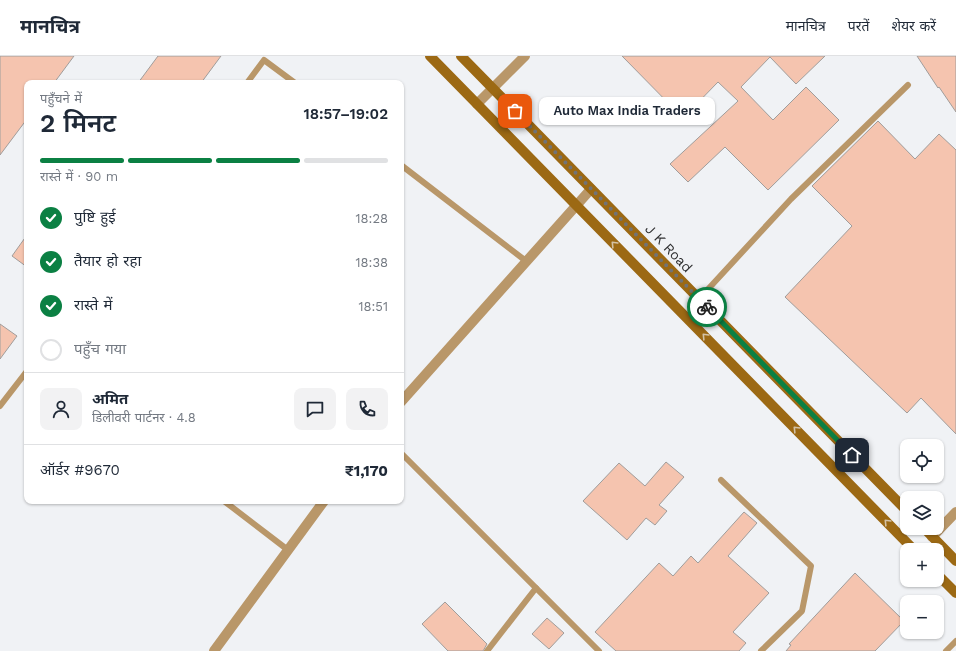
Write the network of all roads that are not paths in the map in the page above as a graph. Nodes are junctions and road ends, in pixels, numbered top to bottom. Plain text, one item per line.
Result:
1 (430, 56) edge
2 (461, 56) edge
3 (525, 56) edge
4 (249, 80) edge
5 (290, 80) edge
6 (908, 85) dead end
7 (493, 89) junction
8 (477, 104) junction
9 (404, 167) edge
10 (591, 189) junction
11 (576, 206) junction
12 (526, 261) junction
13 (699, 299) junction
14 (24, 375) edge
15 (404, 399) edge
16 (0, 406) edge
17 (404, 456) edge
18 (721, 480) dead end
19 (228, 504) edge
20 (322, 504) edge
21 (900, 504) edge
22 (956, 512) edge
23 (932, 537) joint
24 (907, 543) edge
25 (935, 543) edge
26 (288, 550) junction
27 (944, 554) edge
28 (956, 561) edge
29 (944, 581) edge
30 (536, 588) junction
31 (956, 593) edge
32 (956, 641) edge
33 (214, 651) edge
34 (487, 651) edge
35 (599, 651) edge
36 (760, 651) edge
37 (946, 651) edge

1 - 8 main road
2 - 7 main road, J K Road
3 - 7 street
4 - 5 lane
6 - 13 lane
7 - 8 street
7 - 10 main road, J K Road
8 - 11 main road
9 - 12 lane
10 - 11 street
10 - 13 main road, J K Road
11 - 12 street
24 -> 11 main road
12 - 15 street
13 - 21 main road, J K Road
14 - 16 lane
17 - 30 lane
18 - 36 lane
19 - 26 lane
20 - 26 street
22 - 23 street
23 - 25 main road
26 - 33 street
27 - 28 main road
29 - 31 main road
30 - 34 lane
30 - 35 lane
32 - 37 lane

